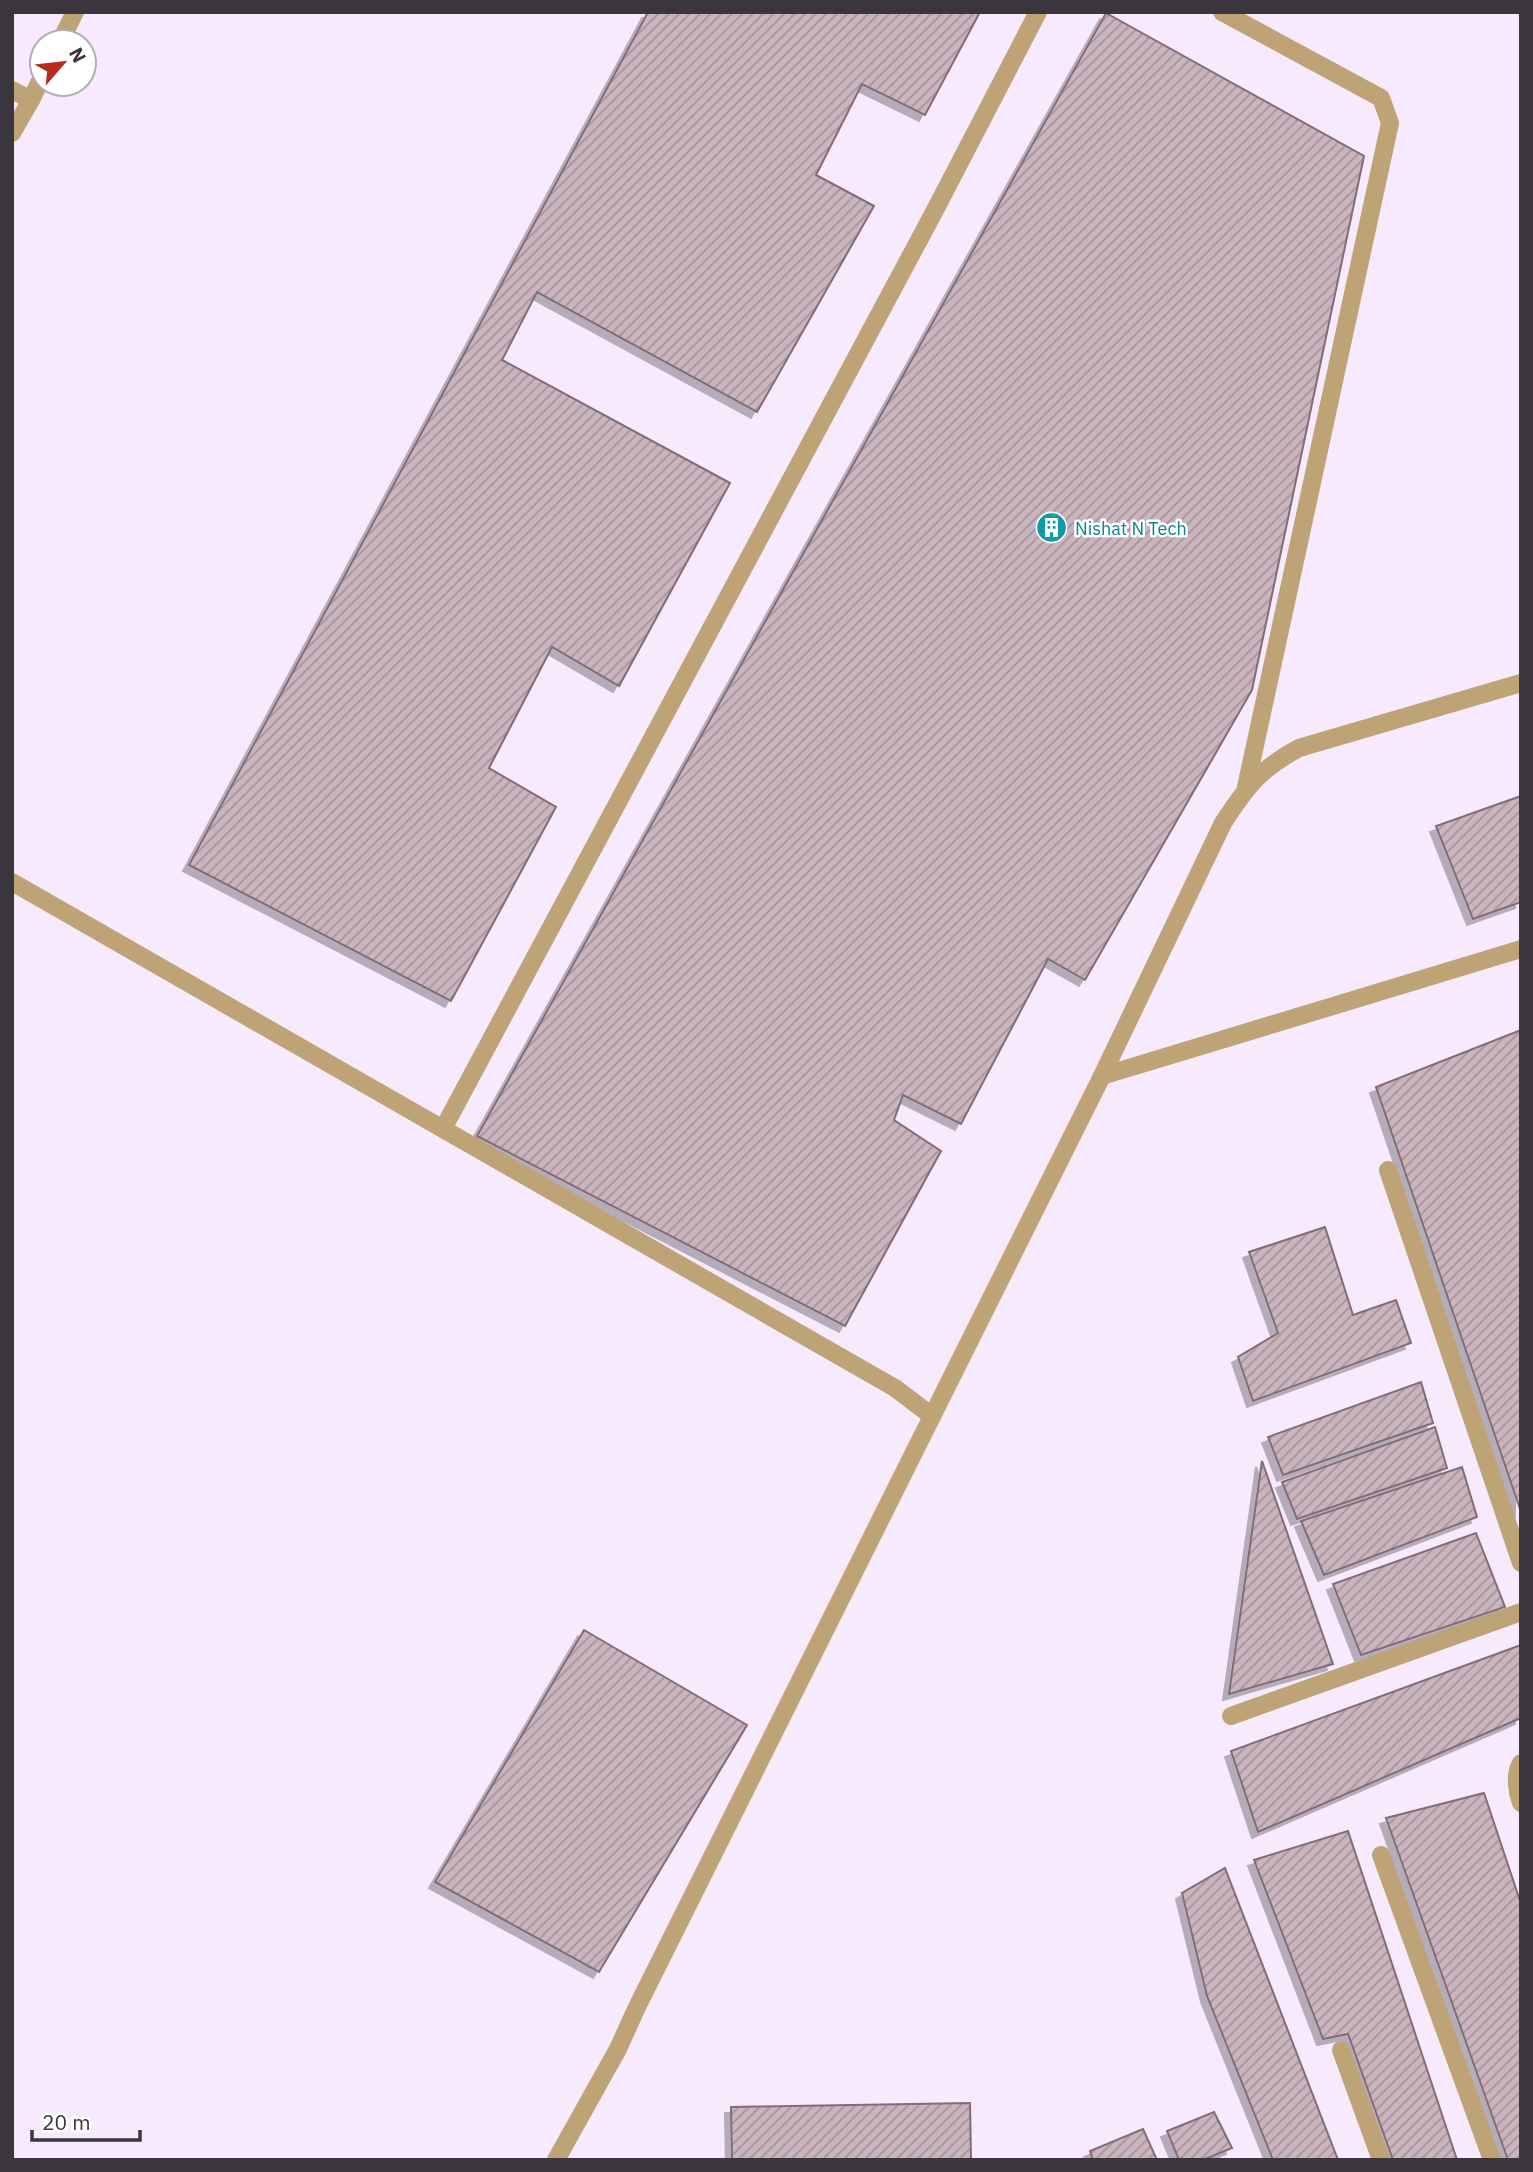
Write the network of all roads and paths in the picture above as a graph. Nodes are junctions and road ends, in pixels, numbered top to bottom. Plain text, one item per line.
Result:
1 (75, 12) edge
2 (1038, 12) edge
3 (1222, 12) edge
4 (67, 28) edge
5 (12, 90) edge
6 (31, 100) joint
7 (12, 133) edge
8 (1521, 683) edge
9 (1246, 788) junction
10 (12, 882) edge
11 (1521, 949) edge
12 (1102, 1076) junction
13 (443, 1129) junction
14 (1388, 1170) dead end
15 (932, 1416) junction
16 (1521, 1563) edge
17 (1521, 1612) edge
18 (1231, 1716) dead end
19 (1521, 1763) edge
20 (1521, 1803) edge
21 (1381, 1855) dead end
22 (1341, 2050) dead end
23 (556, 2160) edge
24 (1381, 2160) edge
25 (1492, 2160) edge

1 - 4 lane
2 - 13 lane
3 - 9 lane
5 - 6 lane
6 - 7 lane
8 - 9 lane
9 - 12 lane
10 - 13 lane
11 - 12 lane
12 - 15 lane
13 - 15 lane
14 - 16 lane
15 - 23 lane
17 - 18 lane
19 - 20 lane
21 - 25 lane
22 - 24 lane

